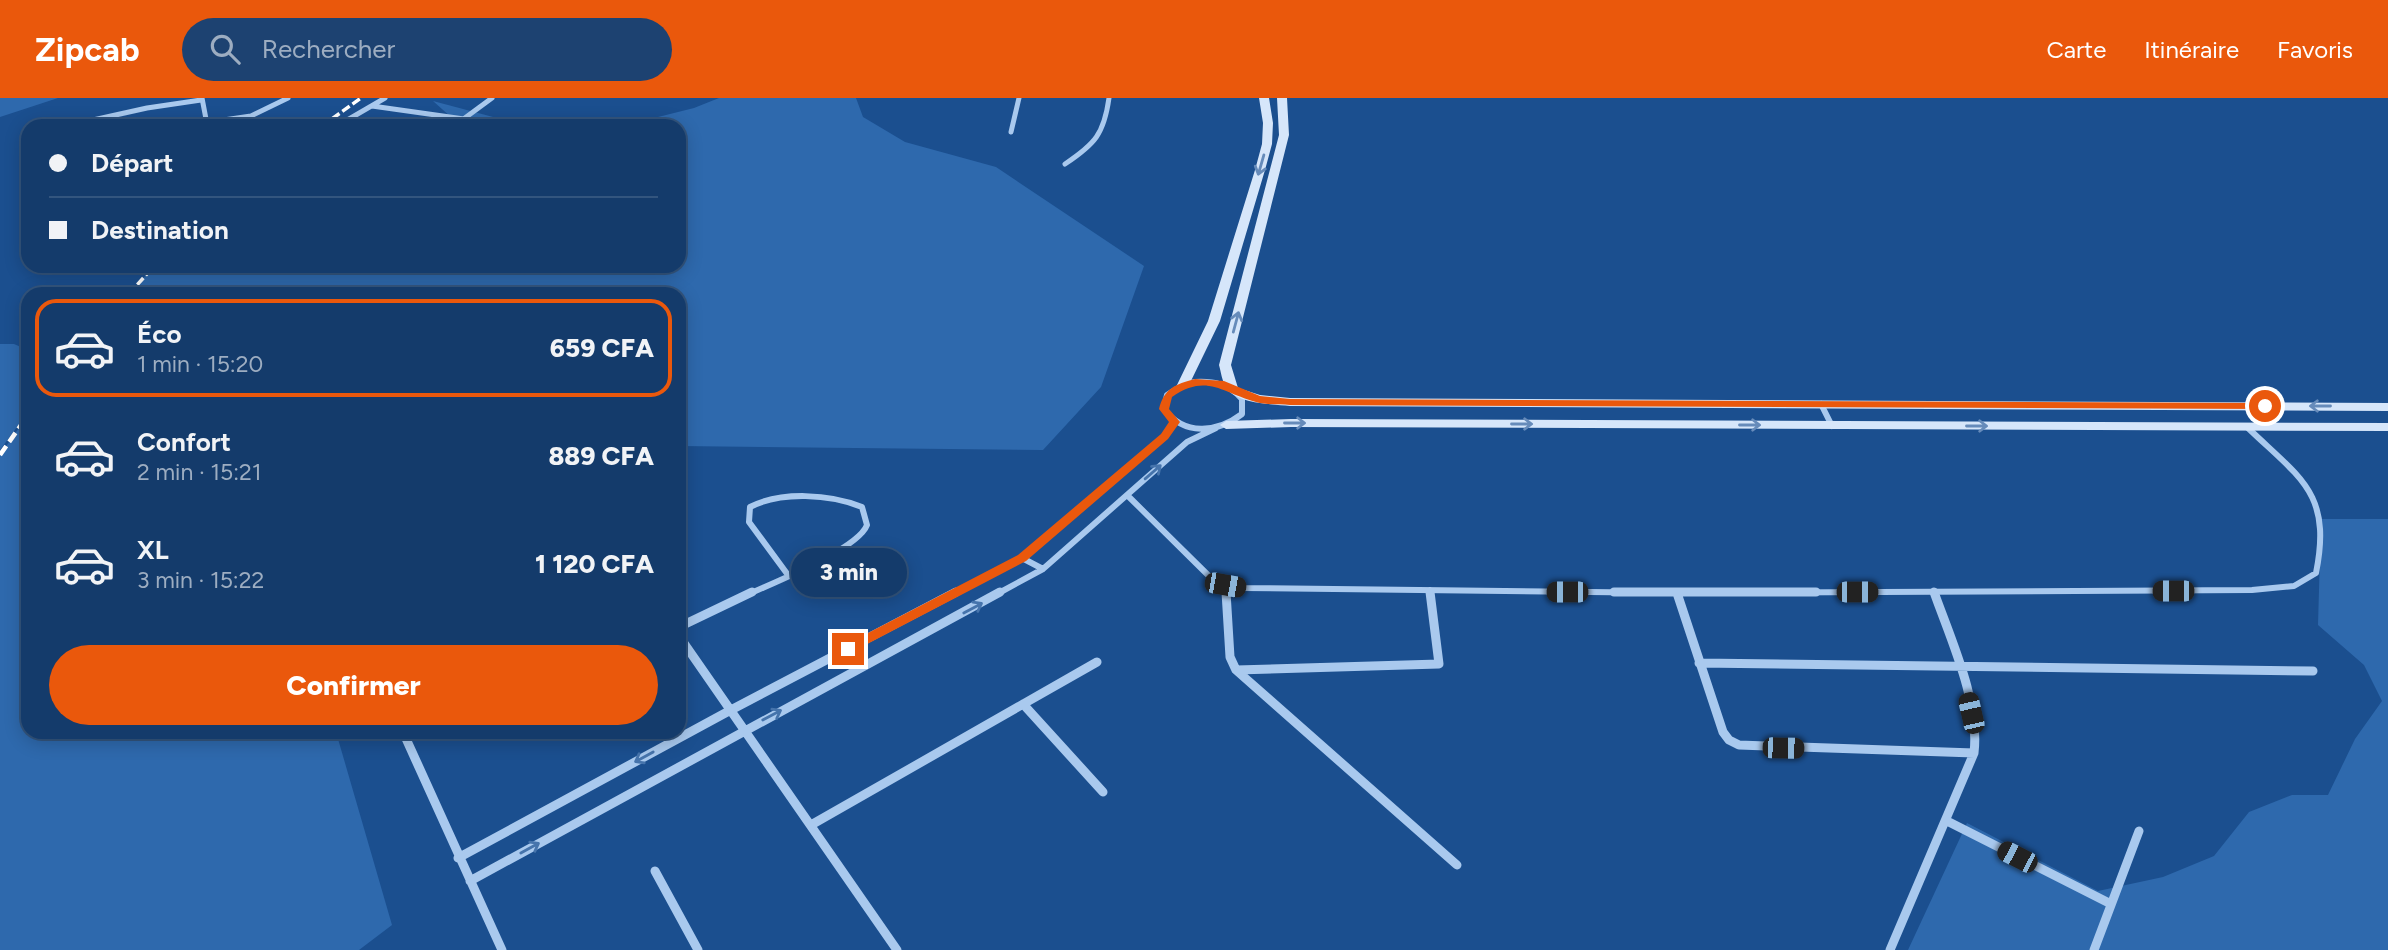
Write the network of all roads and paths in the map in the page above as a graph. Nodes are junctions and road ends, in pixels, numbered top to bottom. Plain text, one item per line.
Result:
1 (288, 98) edge
2 (385, 98) edge
3 (492, 98) edge
4 (1019, 98) edge
5 (1109, 98) edge
6 (1264, 98) edge
7 (1282, 98) edge
8 (201, 99) edge
9 (372, 106) junction
10 (98, 119) edge
11 (206, 119) edge
12 (232, 119) edge
13 (349, 119) edge
14 (464, 119) joint
15 (1011, 132) dead end
16 (1065, 164) dead end
17 (1183, 385) junction
18 (1234, 390) junction
19 (1821, 404) junction
20 (2388, 407) edge
21 (1174, 422) junction
22 (1832, 426) junction
23 (1221, 427) junction
24 (2388, 427) edge
25 (2249, 428) junction
26 (1127, 495) junction
27 (1022, 558) junction
28 (1043, 569) junction
29 (788, 575) junction
30 (1225, 585) junction
31 (1430, 590) junction
32 (1934, 592) junction
33 (1677, 593) junction
34 (686, 624) edge
35 (686, 646) edge
36 (1097, 662) dead end
37 (1699, 663) junction
38 (1961, 666) junction
39 (1236, 670) junction
40 (2313, 671) dead end
41 (1023, 704) junction
42 (729, 711) junction
43 (744, 730) junction
44 (686, 734) edge
45 (406, 739) edge
46 (677, 739) edge
47 (1974, 753) junction
48 (1103, 792) dead end
49 (1947, 821) junction
50 (811, 825) junction
51 (2139, 831) dead end
52 (458, 858) junction
53 (1457, 865) dead end
54 (655, 871) dead end
55 (470, 881) junction
56 (2111, 904) junction
57 (502, 950) edge
58 (698, 950) edge
59 (897, 950) edge
60 (1890, 950) edge
61 (2094, 950) edge

1 - 12 street
2 - 9 street
3 - 14 street
4 - 15 street
5 - 16 street
6 -> 17 street
18 -> 7 street
8 - 10 street
8 - 11 street
9 - 13 street
9 - 14 street
17 - 18 street
17 - 21 street
18 - 19 street
18 - 23 street
20 -> 19 street
19 - 22 street
21 - 23 street
21 - 27 street
23 -> 22 street
22 -> 25 street
26 -> 23 street
24 - 25 street
25 - 32 street
26 - 28 street
26 - 30 street
27 - 28 street
27 - 42 street
43 -> 28 street
29 - 29 street
29 - 34 street
30 - 31 street
30 - 39 street
31 - 33 street
31 - 39 street
32 - 33 street
32 - 38 street
33 - 37 street
35 - 42 street
36 - 41 street
37 - 38 street
37 - 47 street
38 - 40 street
38 - 47 street
39 - 53 street
41 - 48 street
41 - 50 street
42 - 43 street
42 -> 44 street
43 - 50 street
55 -> 43 street
45 - 52 street
46 -> 52 street
47 - 49 street
49 - 56 street
49 - 60 street
50 - 59 street
51 - 56 street
52 - 55 street
54 - 58 street
55 - 57 street
56 - 61 street

